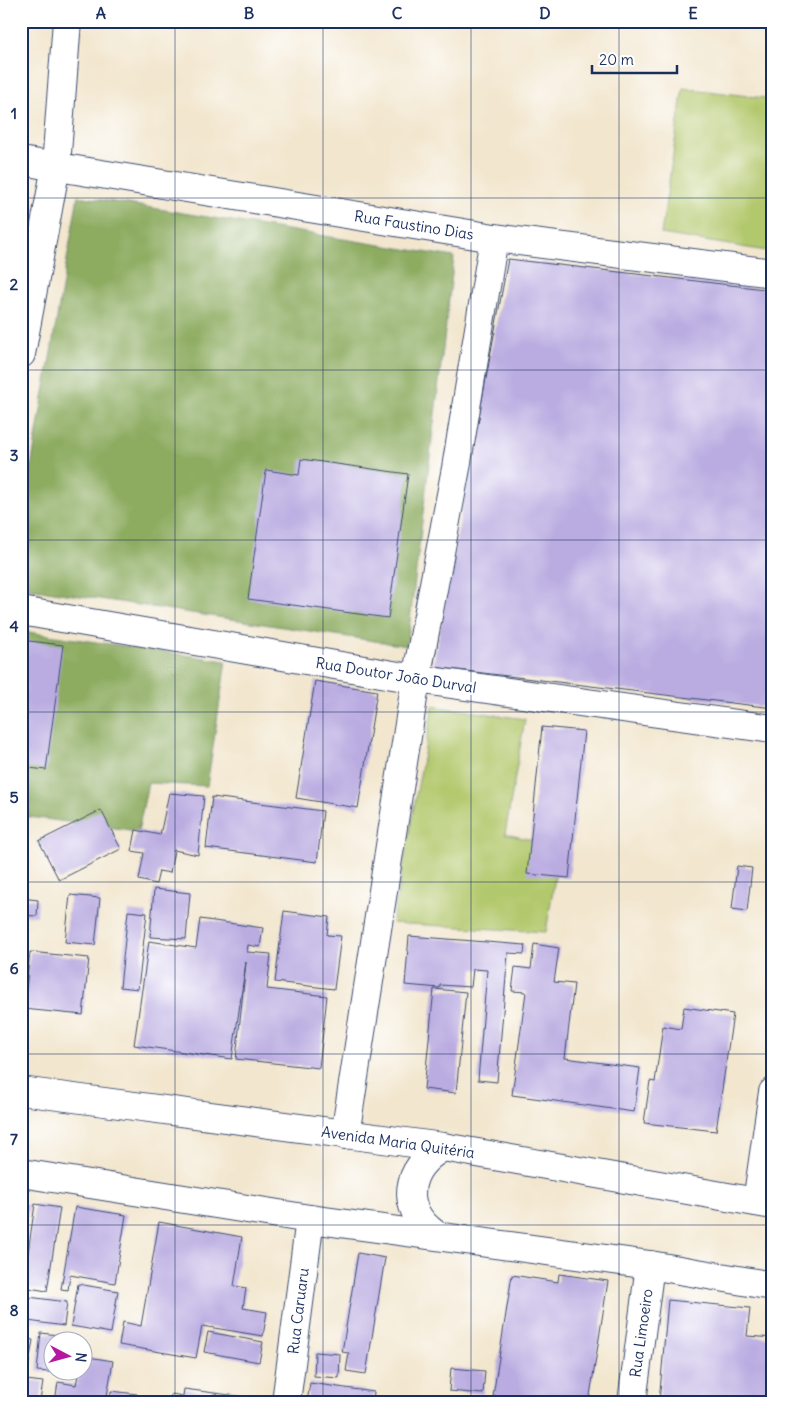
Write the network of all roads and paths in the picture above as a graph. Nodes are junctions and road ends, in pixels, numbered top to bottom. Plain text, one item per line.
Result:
1 (67, 21) edge
2 (21, 161) edge
3 (56, 166) junction
4 (494, 238) junction
5 (773, 273) edge
6 (21, 354) edge
7 (21, 611) edge
8 (416, 679) junction
9 (773, 728) edge
10 (21, 1091) edge
11 (773, 1092) edge
12 (345, 1135) junction
13 (443, 1147) junction
14 (21, 1173) edge
15 (765, 1203) edge
16 (310, 1219) junction
17 (435, 1234) junction
18 (650, 1265) junction
19 (773, 1286) edge
20 (286, 1402) edge
21 (632, 1402) edge

1 - 3 street
2 - 3 street, Rua Faustino Dias
3 - 4 street, Rua Faustino Dias
3 - 6 street
4 - 5 street, Rua Faustino Dias
4 - 8 street
7 - 8 street, Rua Doutor João Durval
8 - 9 street, Rua Doutor João Durval
8 - 12 street
10 - 12 street, Avenida Maria Quitéria
11 - 15 street
12 - 13 street, Avenida Maria Quitéria
13 - 15 street, Avenida Maria Quitéria
13 - 17 street
14 - 16 street
16 - 17 street
16 - 20 street, Rua Caruaru
17 - 18 street
18 - 19 street
18 - 21 street, Rua Limoeiro

